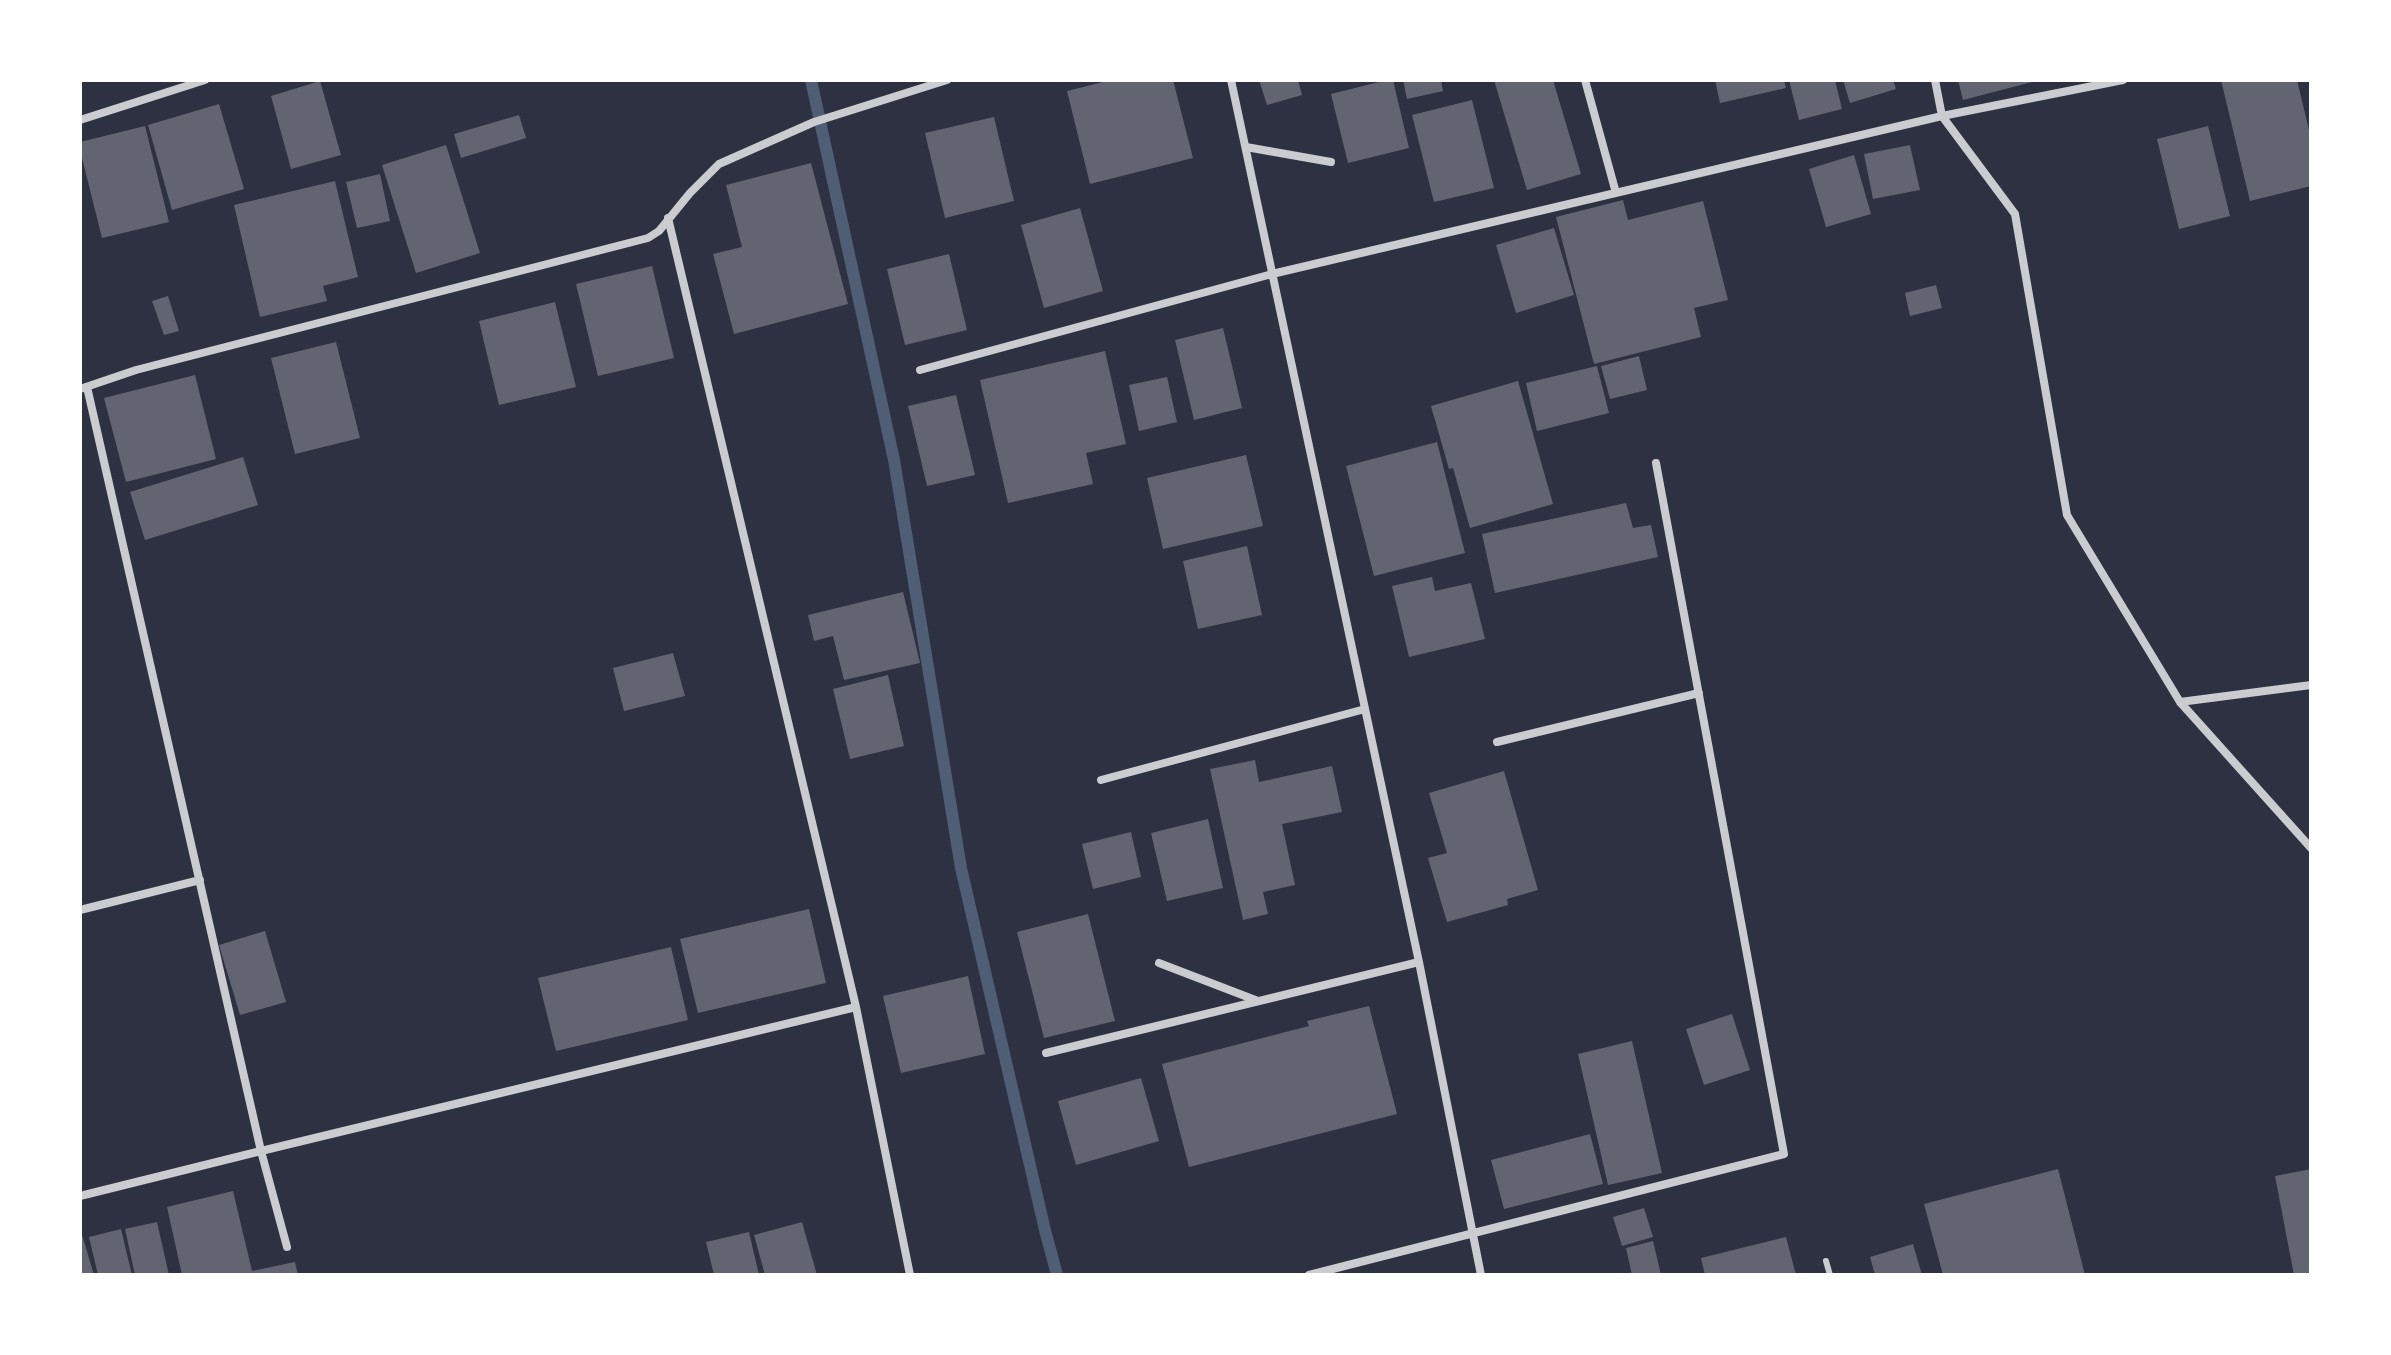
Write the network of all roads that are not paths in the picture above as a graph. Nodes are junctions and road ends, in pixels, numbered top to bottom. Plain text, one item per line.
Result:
1 (205, 80) edge
2 (947, 80) edge
3 (1231, 80) edge
4 (1585, 80) edge
5 (1935, 80) edge
6 (2123, 80) edge
7 (1942, 116) junction
8 (80, 120) edge
9 (1246, 147) junction
10 (1331, 162) dead end
11 (1616, 193) junction
12 (668, 218) junction
13 (1272, 274) junction
14 (920, 370) dead end
15 (83, 388) edge
16 (1656, 463) dead end
17 (2311, 685) edge
18 (1699, 693) junction
19 (2180, 702) junction
20 (1365, 709) junction
21 (1497, 742) dead end
22 (1101, 780) dead end
23 (2311, 848) edge
24 (200, 880) junction
25 (80, 910) edge
26 (1419, 962) junction
27 (1159, 963) dead end
28 (1259, 1001) junction
29 (856, 1007) junction
30 (1046, 1053) dead end
31 (261, 1151) junction
32 (80, 1196) edge
33 (1472, 1234) junction
34 (287, 1247) dead end
35 (1826, 1261) dead end
36 (910, 1275) edge
37 (1309, 1275) edge
38 (1481, 1275) edge
39 (1830, 1275) edge

1 - 8 street
2 - 12 street
3 - 9 street
4 - 11 street
5 - 7 street
6 - 7 street
7 - 11 street
7 - 19 street
9 - 10 street
9 - 13 street
11 - 13 street
12 - 15 street
12 - 29 street
13 - 14 street
13 - 20 street
15 - 24 street
16 - 18 street
17 - 19 street
18 - 21 street
18 - 33 street
19 - 23 street
20 - 22 street
20 - 26 street
24 - 25 street
24 - 31 street
26 - 28 street
26 - 33 street
27 - 28 street
28 - 30 street
29 - 31 street
29 - 36 street
31 - 32 street
31 - 34 street
33 - 37 street
33 - 38 street
35 - 39 lane

